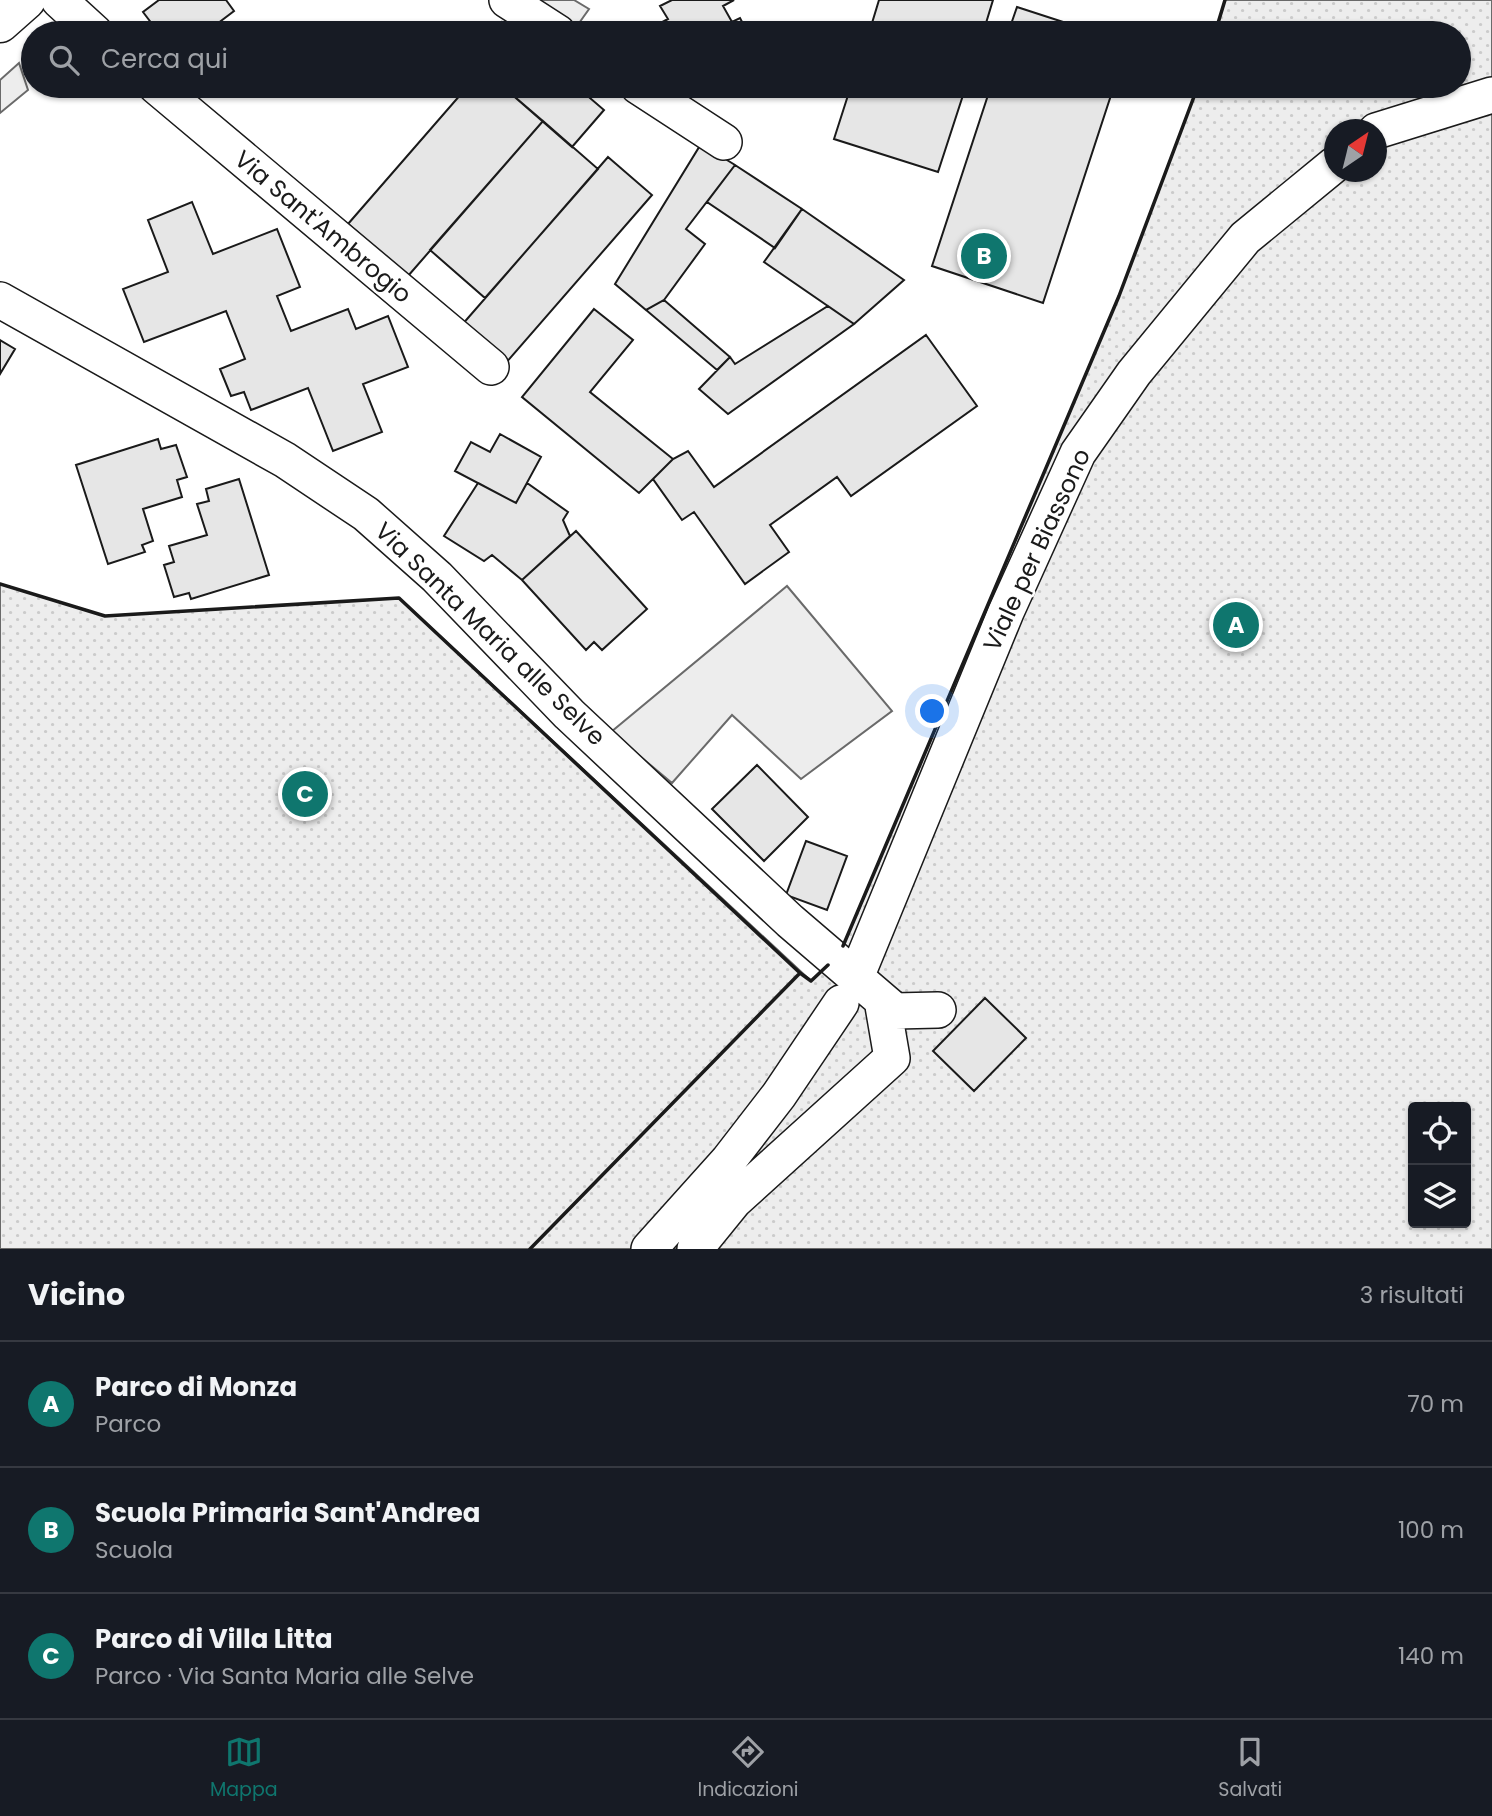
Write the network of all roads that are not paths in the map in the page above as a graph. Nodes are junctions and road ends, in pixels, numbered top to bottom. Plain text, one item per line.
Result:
1 (26, 0) edge
2 (59, 0) edge
3 (507, 0) edge
4 (82, 21) edge
5 (539, 21) edge
6 (0, 23) edge
7 (1492, 96) edge
8 (170, 98) edge
9 (656, 98) edge
10 (1387, 128) edge
11 (724, 142) dead end
12 (1324, 174) edge
13 (0, 300) edge
14 (491, 368) dead end
15 (861, 965) dead end
16 (882, 1000) junction
17 (841, 1003) dead end
18 (938, 1010) dead end
19 (649, 1249) edge
20 (695, 1249) edge

1 - 6 main road
2 - 4 street
3 - 5 street
7 - 10 street
8 - 14 street, Via Sant'Ambrogio
9 - 11 street
12 - 15 street, Viale per Biassono
13 - 16 street, Via Santa Maria alle Selve
16 - 18 street, Via Santa Maria alle Selve
16 - 20 street
17 - 19 street

